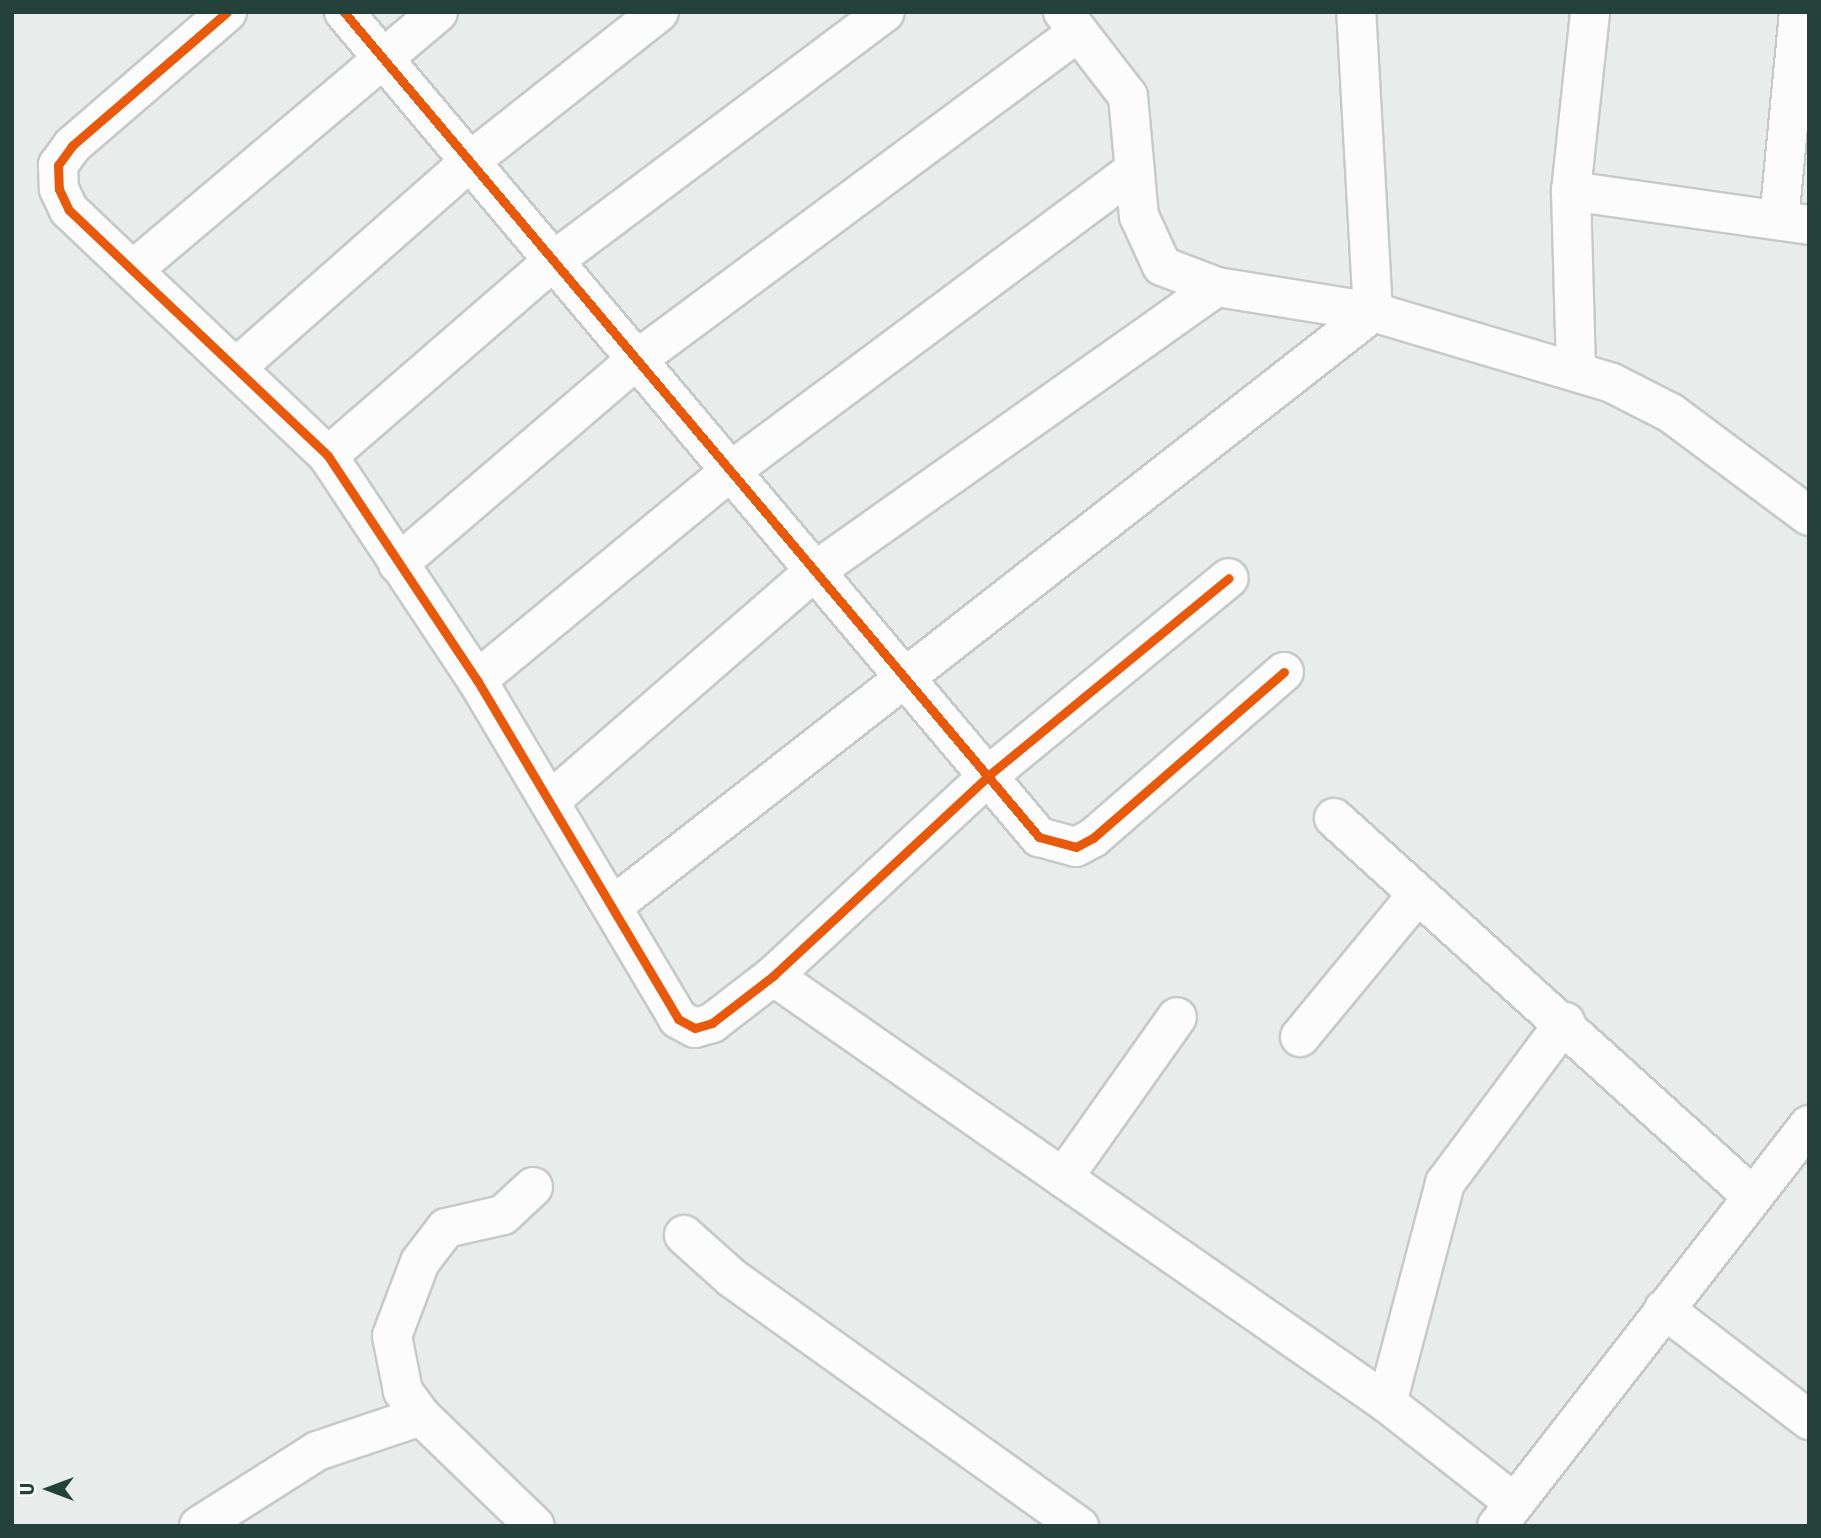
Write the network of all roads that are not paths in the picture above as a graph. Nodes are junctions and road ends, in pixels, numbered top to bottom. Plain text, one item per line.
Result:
1 (227, 12) edge
2 (344, 12) edge
3 (438, 12) edge
4 (659, 12) edge
5 (886, 12) edge
6 (1356, 12) edge
7 (1590, 12) edge
8 (1799, 12) edge
9 (1071, 22) edge
10 (380, 56) junction
11 (469, 162) junction
12 (1133, 170) junction
13 (1572, 191) junction
14 (1794, 223) edge
15 (552, 262) junction
16 (133, 270) junction
17 (1217, 287) junction
18 (1373, 312) junction
19 (635, 361) junction
20 (238, 366) junction
21 (1576, 370) junction
22 (328, 456) junction
23 (728, 473) junction
24 (1809, 516) edge
25 (398, 564) junction
26 (811, 574) junction
27 (1229, 578) dead end
28 (1284, 672) dead end
29 (899, 676) junction
30 (477, 680) junction
31 (989, 775) junction
32 (550, 801) junction
33 (1334, 818) dead end
34 (1417, 895) junction
35 (614, 905) junction
36 (773, 976) junction
37 (1177, 1017) dead end
38 (1565, 1022) junction
39 (1300, 1037) dead end
40 (1809, 1125) edge
41 (1063, 1178) junction
42 (533, 1187) dead end
43 (1751, 1195) junction
44 (684, 1235) dead end
45 (1664, 1309) junction
46 (1387, 1403) junction
47 (421, 1416) junction
48 (1809, 1420) edge
49 (1504, 1513) edge
50 (199, 1526) edge
51 (535, 1526) edge
52 (1079, 1526) edge

1 - 16 street
2 - 10 street
3 - 10 street
4 - 11 street
5 - 15 street
6 - 18 street
7 - 13 street
8 - 14 street
9 - 12 street
9 - 19 street
10 - 11 street
10 - 16 street
11 - 15 street
11 - 20 street
12 - 17 street
12 - 23 street
13 - 14 street
13 - 21 street
15 - 19 street
15 - 22 street
16 - 20 street
17 - 18 street
17 - 26 street
18 - 21 street
18 - 29 street
19 - 23 street
19 - 25 street
20 - 22 street
21 - 24 street
22 - 25 street
23 - 26 street
23 - 30 street
25 - 30 street
26 - 29 street
26 - 32 street
27 - 31 street
28 - 31 street
29 - 31 street
29 - 35 street
30 - 32 street
31 - 36 street
32 - 35 street
33 - 34 street
34 - 38 street
34 - 39 street
35 - 36 street
36 - 41 street
37 - 41 street
38 - 43 street
38 - 46 street
40 - 43 street
41 - 46 street
42 - 47 street
43 - 45 street
44 - 52 street
45 - 48 street
45 - 49 street
46 - 49 street
47 - 50 street
47 - 51 street

